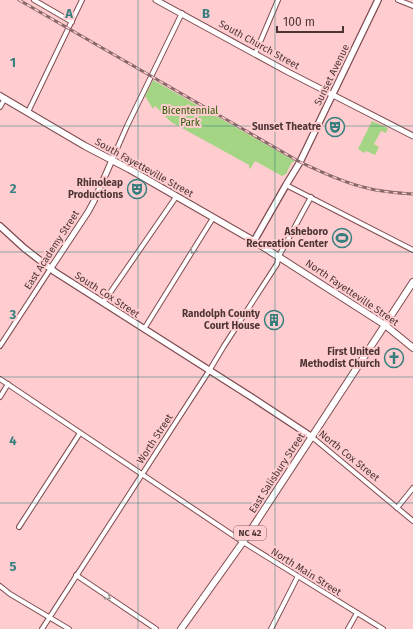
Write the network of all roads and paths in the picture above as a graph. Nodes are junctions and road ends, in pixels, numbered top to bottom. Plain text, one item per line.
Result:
1 (34, 0) edge
2 (82, 0) edge
3 (156, 0) edge
4 (278, 0) edge
5 (378, 0) edge
6 (398, 0) edge
7 (413, 6) edge
8 (182, 14) junction
9 (72, 22) junction
10 (255, 54) junction
11 (332, 94) junction
12 (2, 97) edge
13 (0, 107) edge
14 (28, 112) junction
15 (413, 136) edge
16 (112, 160) junction
17 (286, 185) junction
18 (176, 197) junction
19 (312, 197) junction
20 (213, 218) junction
21 (0, 226) edge
22 (254, 241) junction
23 (413, 250) edge
24 (279, 256) junction
25 (51, 268) junction
26 (413, 282) edge
27 (103, 303) junction
28 (385, 325) junction
29 (144, 329) junction
30 (0, 346) edge
31 (413, 348) edge
32 (209, 371) junction
33 (0, 379) edge
34 (8, 384) junction
35 (0, 397) edge
36 (80, 433) junction
37 (312, 437) junction
38 (142, 474) junction
39 (413, 488) edge
40 (397, 508) junction
41 (413, 521) edge
42 (19, 527) dead end
43 (243, 542) junction
44 (76, 575) junction
45 (298, 576) junction
46 (0, 586) edge
47 (357, 613) junction
48 (49, 617) junction
49 (42, 629) edge
50 (69, 629) edge
51 (156, 629) edge
52 (181, 629) edge
53 (271, 629) edge
54 (348, 629) edge
55 (383, 629) edge

1 - 9 street
2 - 9 street
3 - 8 street, South Church Street
4 - 10 street
5 - 11 main road, Sunset Avenue
6 - 7 street
8 - 10 street, South Church Street
8 - 16 street
9 - 14 street
10 - 11 street, South Church Street
11 - 15 street, South Church Street
11 - 17 main road, Sunset Avenue
12 - 13 street
12 - 14 main road, South Fayetteville Street
14 - 16 main road, South Fayetteville Street
16 - 18 main road, South Fayetteville Street
16 - 25 street, East Academy Street
17 - 19 street
17 - 22 main road, Sunset Avenue
18 - 20 main road, South Fayetteville Street
18 - 27 street
19 - 23 street
19 - 24 street, Worth Street
20 - 22 main road, South Fayetteville Street
20 -> 29 street
21 - 25 main road, South Cox Street
22 - 24 main road, South Fayetteville Street
24 - 28 main road, North Fayetteville Street
24 - 32 street, Worth Street
25 - 27 main road, South Cox Street
25 - 30 street, East Academy Street
26 - 28 main road, NC 42
27 - 29 main road, South Cox Street
28 - 31 main road, North Fayetteville Street
28 - 37 main road, East Salisbury Street / NC 42
29 - 32 main road, South Cox Street
32 - 37 main road, North Cox Street
32 - 38 street, Worth Street
33 - 34 street, North Main Street
34 - 35 street
34 - 36 street, North Main Street
36 - 38 street, North Main Street
36 - 42 street
37 - 40 street, North Cox Street
37 - 43 main road, East Salisbury Street / NC 42
38 - 43 street, North Main Street
38 - 44 street, Worth Street
39 - 40 street
40 - 41 street, North Cox Street
43 - 45 street, North Main Street
43 - 52 main road, East Salisbury Street / NC 42
44 - 48 street, Worth Street
44 -> 51 street
45 - 47 street, North Main Street
45 - 53 street
46 - 48 street
47 - 54 street
47 - 55 street, North Main Street
48 - 49 street, Worth Street
48 - 50 street

